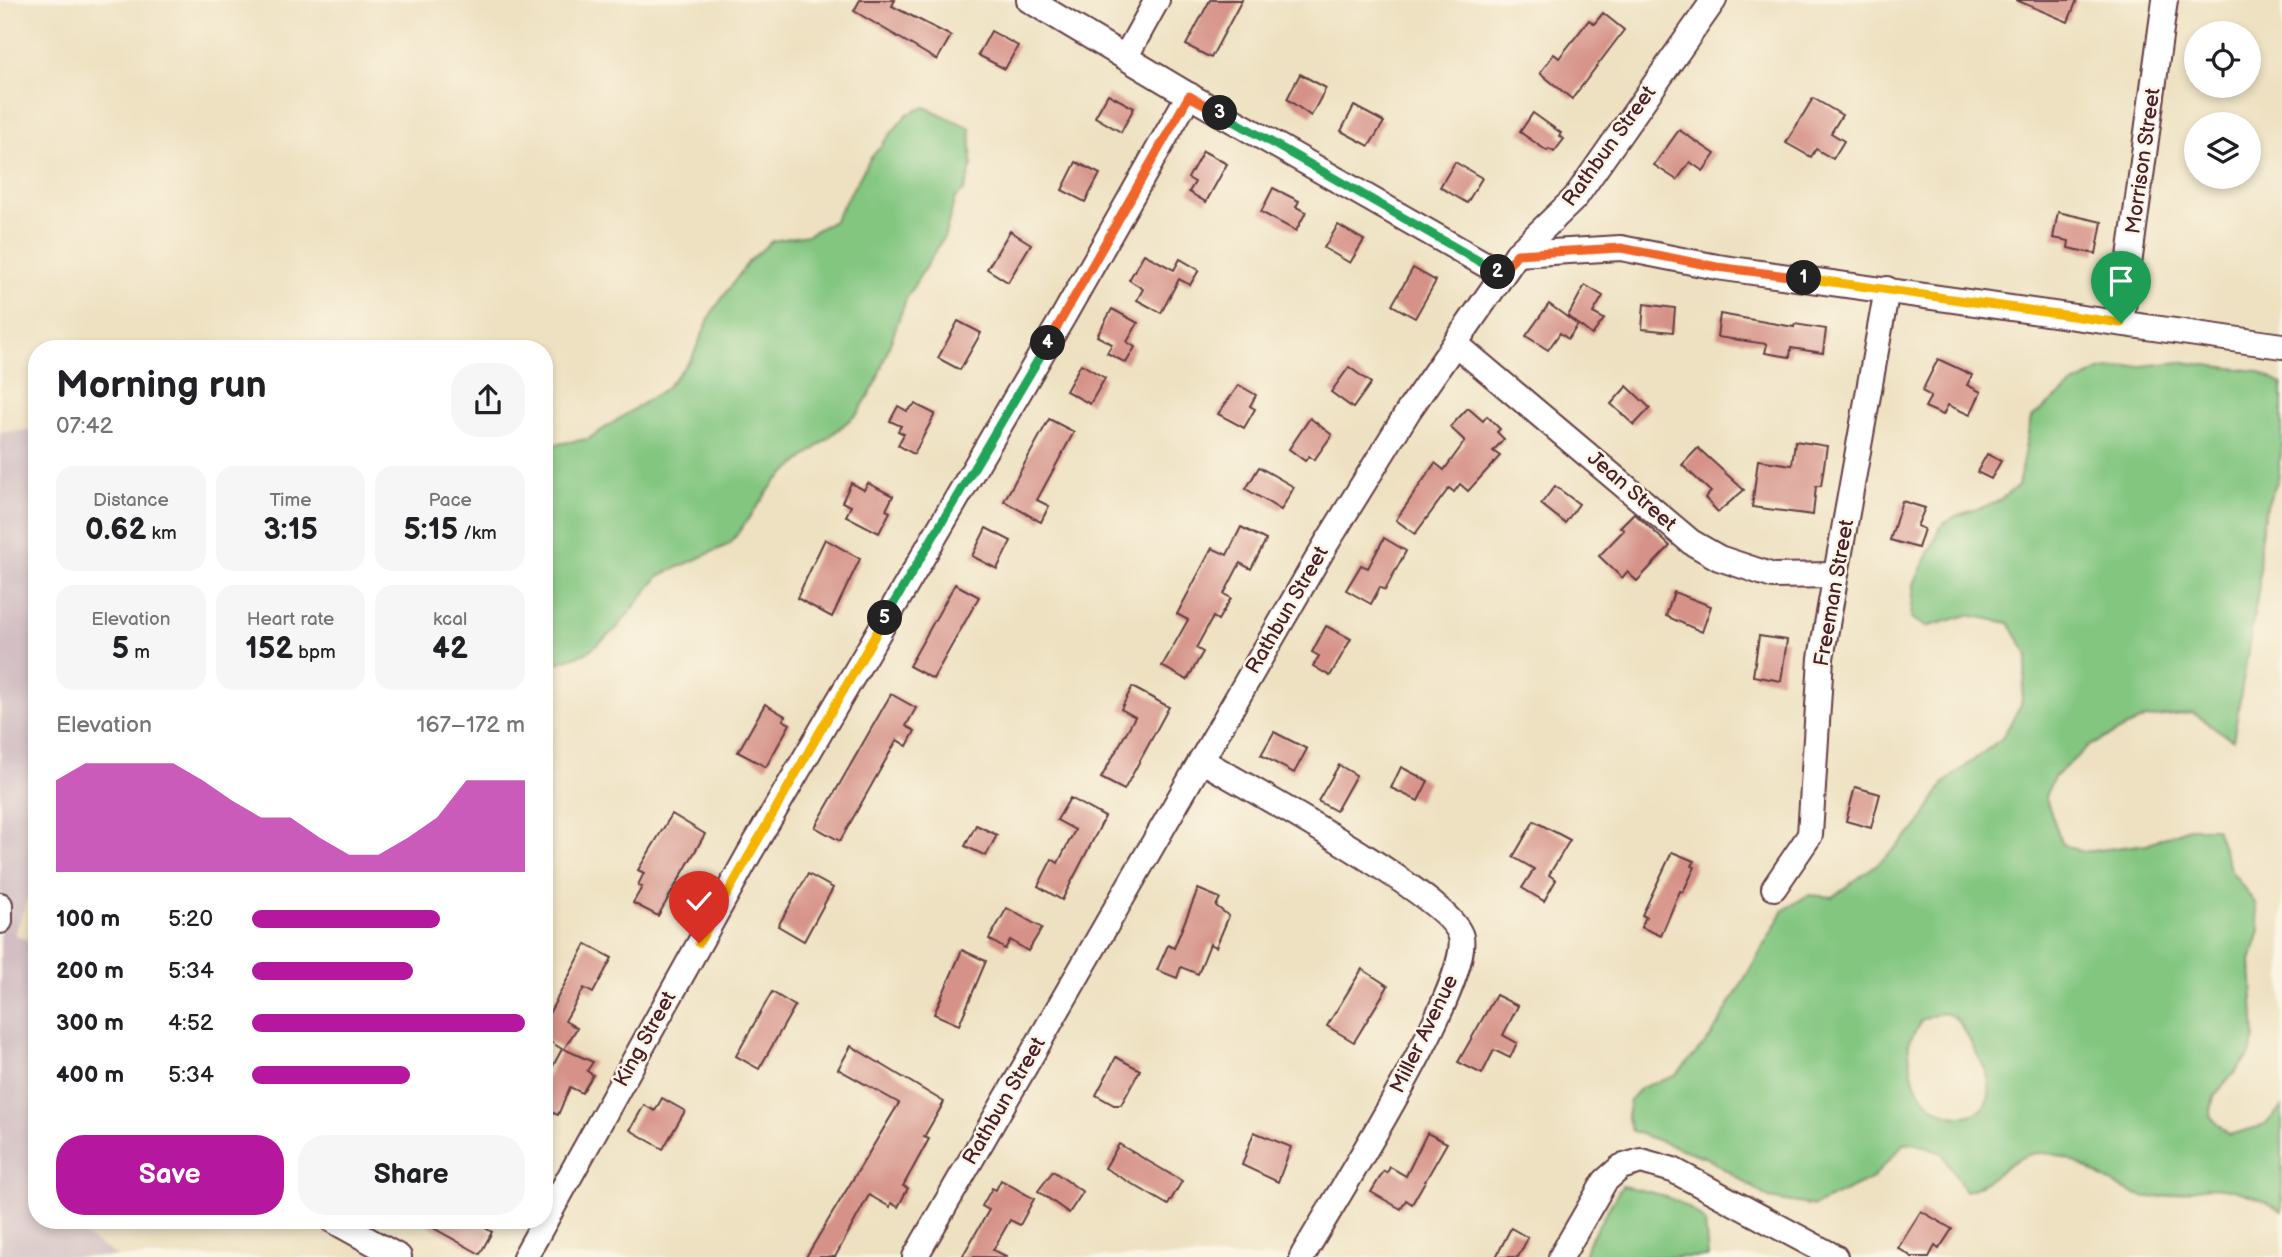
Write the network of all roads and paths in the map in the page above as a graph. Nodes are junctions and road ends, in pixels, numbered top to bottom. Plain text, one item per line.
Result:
1 (1029, 0) edge
2 (1157, 0) edge
3 (1714, 0) edge
4 (2165, 0) edge
5 (1126, 56) junction
6 (1189, 96) junction
7 (1517, 254) junction
8 (1502, 274) junction
9 (1887, 289) junction
10 (2121, 323) junction
11 (1457, 345) junction
12 (2282, 346) edge
13 (1834, 575) junction
14 (1201, 760) junction
15 (1774, 888) dead end
16 (0, 905) edge
17 (0, 921) edge
18 (553, 1207) edge
19 (348, 1229) edge
20 (541, 1229) edge
21 (399, 1257) edge
22 (525, 1257) edge
23 (915, 1257) edge
24 (1301, 1257) edge
25 (1562, 1257) edge
26 (1835, 1257) edge

1 - 5 street
2 - 5 street
3 - 7 street, Rathbun Street
4 - 10 street, Morrison Street
5 - 6 street
6 - 8 street
6 - 18 street, King Street
7 - 8 street, Rathbun Street
7 - 9 street
8 - 11 street, Rathbun Street
9 - 10 street
9 - 13 street, Freeman Street
10 - 12 street
11 - 13 street, Jean Street
11 - 14 street, Rathbun Street
13 - 15 street, Freeman Street
14 - 23 street, Rathbun Street
14 - 24 street, Miller Avenue
16 - 17 street
19 - 21 street
20 - 22 street, King Street
25 - 26 street

